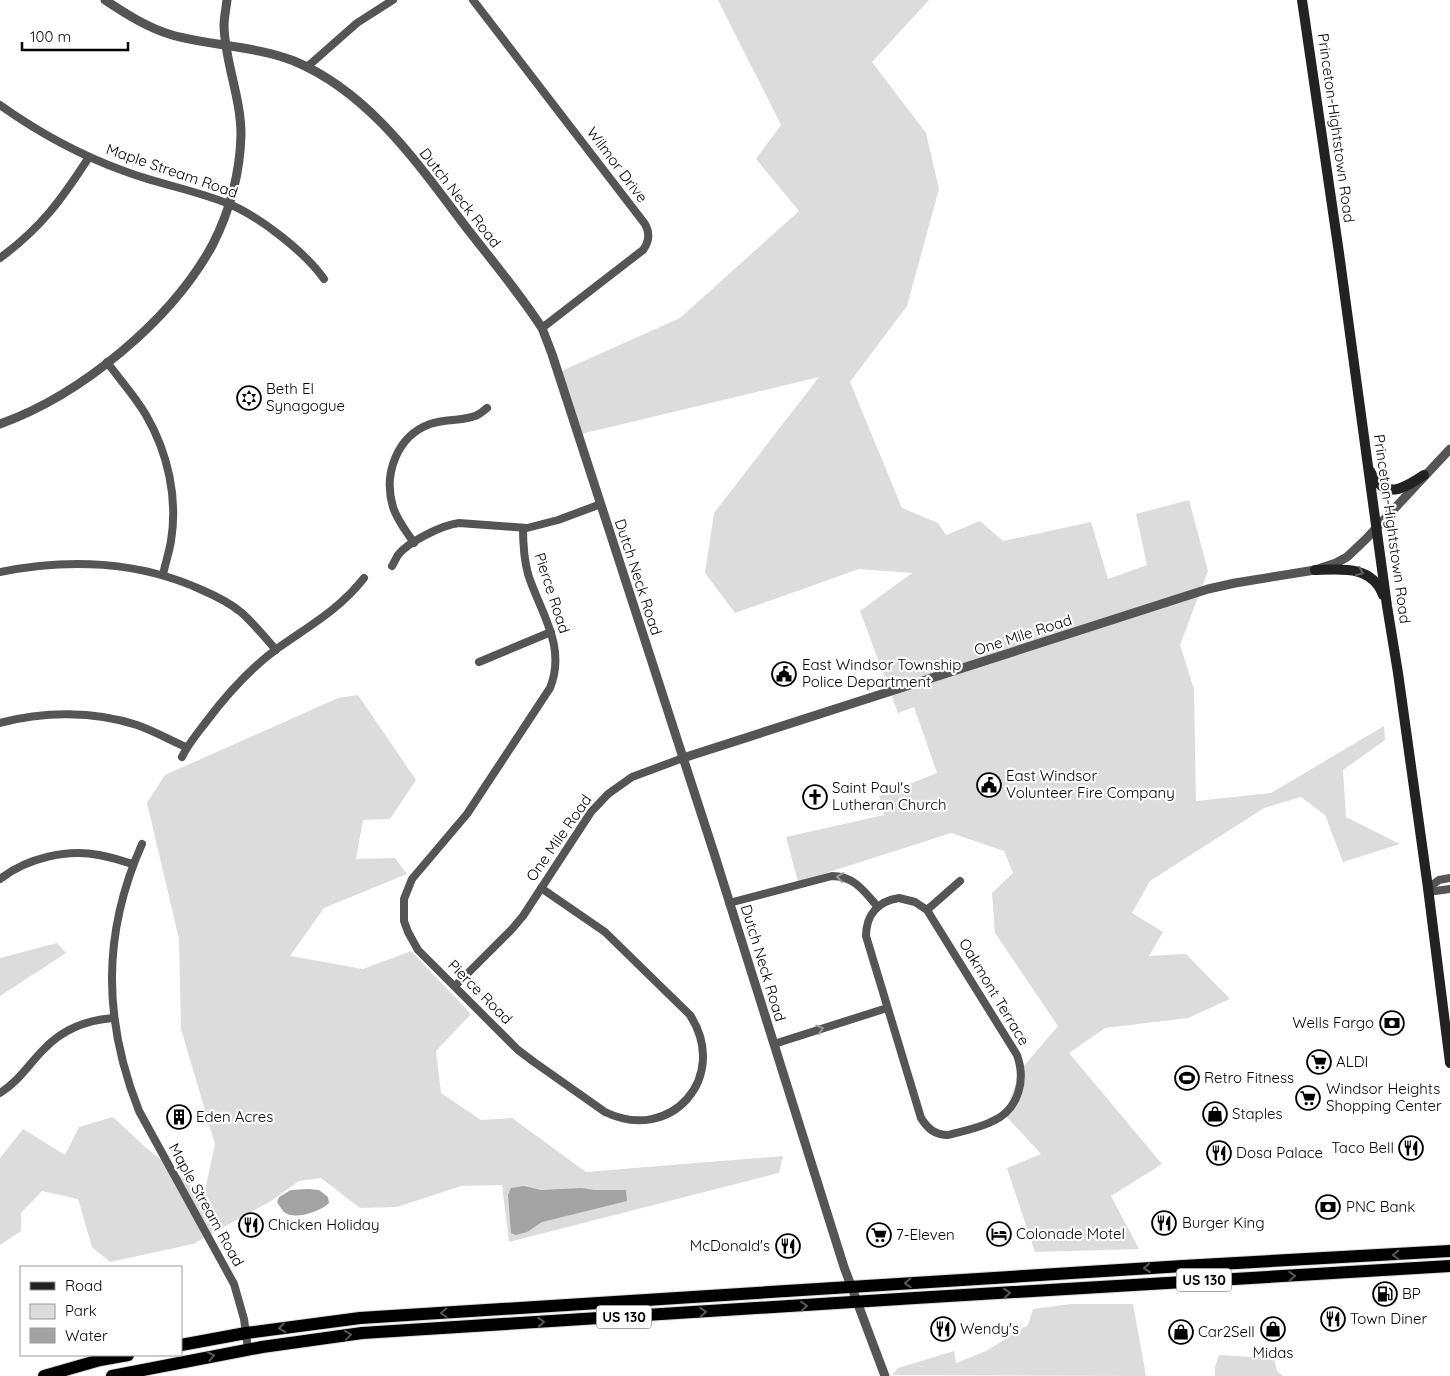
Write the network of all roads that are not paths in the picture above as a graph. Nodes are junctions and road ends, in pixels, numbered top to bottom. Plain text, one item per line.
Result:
1 (105, 0) edge
2 (227, 0) edge
3 (393, 0) edge
4 (473, 0) edge
5 (1302, 0) edge
6 (226, 46) junction
7 (307, 67) junction
8 (0, 105) edge
9 (89, 156) junction
10 (229, 204) junction
11 (0, 258) edge
12 (324, 279) dead end
13 (542, 328) junction
14 (107, 362) junction
15 (488, 408) dead end
16 (0, 424) edge
17 (1450, 449) edge
18 (1367, 465) junction
19 (1424, 475) junction
20 (601, 504) junction
21 (523, 528) junction
22 (1376, 528) junction
23 (414, 543) junction
24 (392, 566) dead end
25 (1315, 570) junction
26 (0, 572) edge
27 (163, 575) junction
28 (364, 578) dead end
29 (1387, 606) junction
30 (550, 632) junction
31 (276, 650) junction
32 (479, 662) dead end
33 (0, 723) edge
34 (186, 747) junction
35 (182, 757) dead end
36 (683, 758) junction
37 (142, 844) dead end
38 (133, 864) junction
39 (1450, 878) edge
40 (0, 879) edge
41 (960, 881) dead end
42 (541, 888) junction
43 (1428, 888) junction
44 (1450, 889) edge
45 (729, 903) junction
46 (877, 906) junction
47 (927, 910) junction
48 (455, 986) junction
49 (887, 1008) junction
50 (114, 1018) junction
51 (774, 1044) junction
52 (1450, 1063) edge
53 (0, 1093) edge
54 (1450, 1251) edge
55 (1270, 1261) junction
56 (1183, 1266) junction
57 (1450, 1266) edge
58 (1255, 1278) junction
59 (1169, 1282) junction
60 (852, 1287) junction
61 (858, 1302) junction
62 (492, 1310) junction
63 (492, 1325) junction
64 (246, 1333) junction
65 (182, 1345) edge
66 (248, 1349) junction
67 (122, 1356) edge
68 (142, 1372) edge
69 (44, 1376) edge
70 (112, 1376) edge
71 (885, 1376) edge

1 - 6 street, Dutch Neck Road
2 - 6 street
3 - 7 street
4 - 13 street, Wilmor Drive
5 - 18 main road, Princeton-Hightstown Road
6 - 7 street, Dutch Neck Road
6 - 10 street
7 - 13 street, Dutch Neck Road
8 - 9 street, Maple Stream Road
9 - 10 street, Maple Stream Road
9 - 11 street
10 - 12 street, Maple Stream Road
10 - 14 street
13 - 20 street, Dutch Neck Road
14 - 16 street
14 - 27 street
15 - 23 street
17 - 19 street, One Mile Road
18 - 19 main road
18 - 22 main road, Princeton-Hightstown Road
19 - 22 street, One Mile Road
20 - 21 street
20 - 36 street, Dutch Neck Road
21 - 23 street
21 - 30 street, Pierce Road
22 - 25 street, One Mile Road
22 - 29 main road, Princeton-Hightstown Road
23 - 24 street
25 -> 29 main road
25 - 36 street, One Mile Road
26 - 27 street
27 - 31 street
28 - 31 street
29 - 43 main road, Princeton-Hightstown Road
30 - 32 street
30 - 48 street, Pierce Road
31 - 34 street
33 - 34 street
34 - 35 street
36 - 42 street, One Mile Road
36 - 45 street, Dutch Neck Road
37 - 38 street, Maple Stream Road
38 - 40 street
38 - 50 street, Maple Stream Road
39 - 43 street
41 - 47 street
42 - 48 street, One Mile Road
42 - 48 street, Pierce Road
43 - 44 street
43 - 52 main road, Princeton-Hightstown Road
46 -> 45 street
45 - 51 street, Dutch Neck Road
46 - 47 street
46 - 49 street, Oakmont Terrace
47 - 49 street, Oakmont Terrace
51 -> 49 street
50 - 53 street
50 - 64 street, Maple Stream Road
51 - 60 street, Dutch Neck Road
54 -> 55 highway, US 130
55 - 56 highway, US 130
55 - 58 highway
56 - 59 highway
56 -> 60 highway, US 130
58 -> 57 highway, US 130
58 - 59 highway, US 130
61 -> 59 highway, US 130
60 - 61 street, Dutch Neck Road
60 - 62 highway, US 130
63 -> 61 highway, US 130
61 - 71 street, Dutch Neck Road
62 - 63 street
62 -> 64 highway, US 130
66 -> 63 highway, US 130
64 - 65 highway, US 130
64 - 66 street, Maple Stream Road
68 -> 66 highway, US 130
67 - 69 highway
68 - 70 highway, US 130

